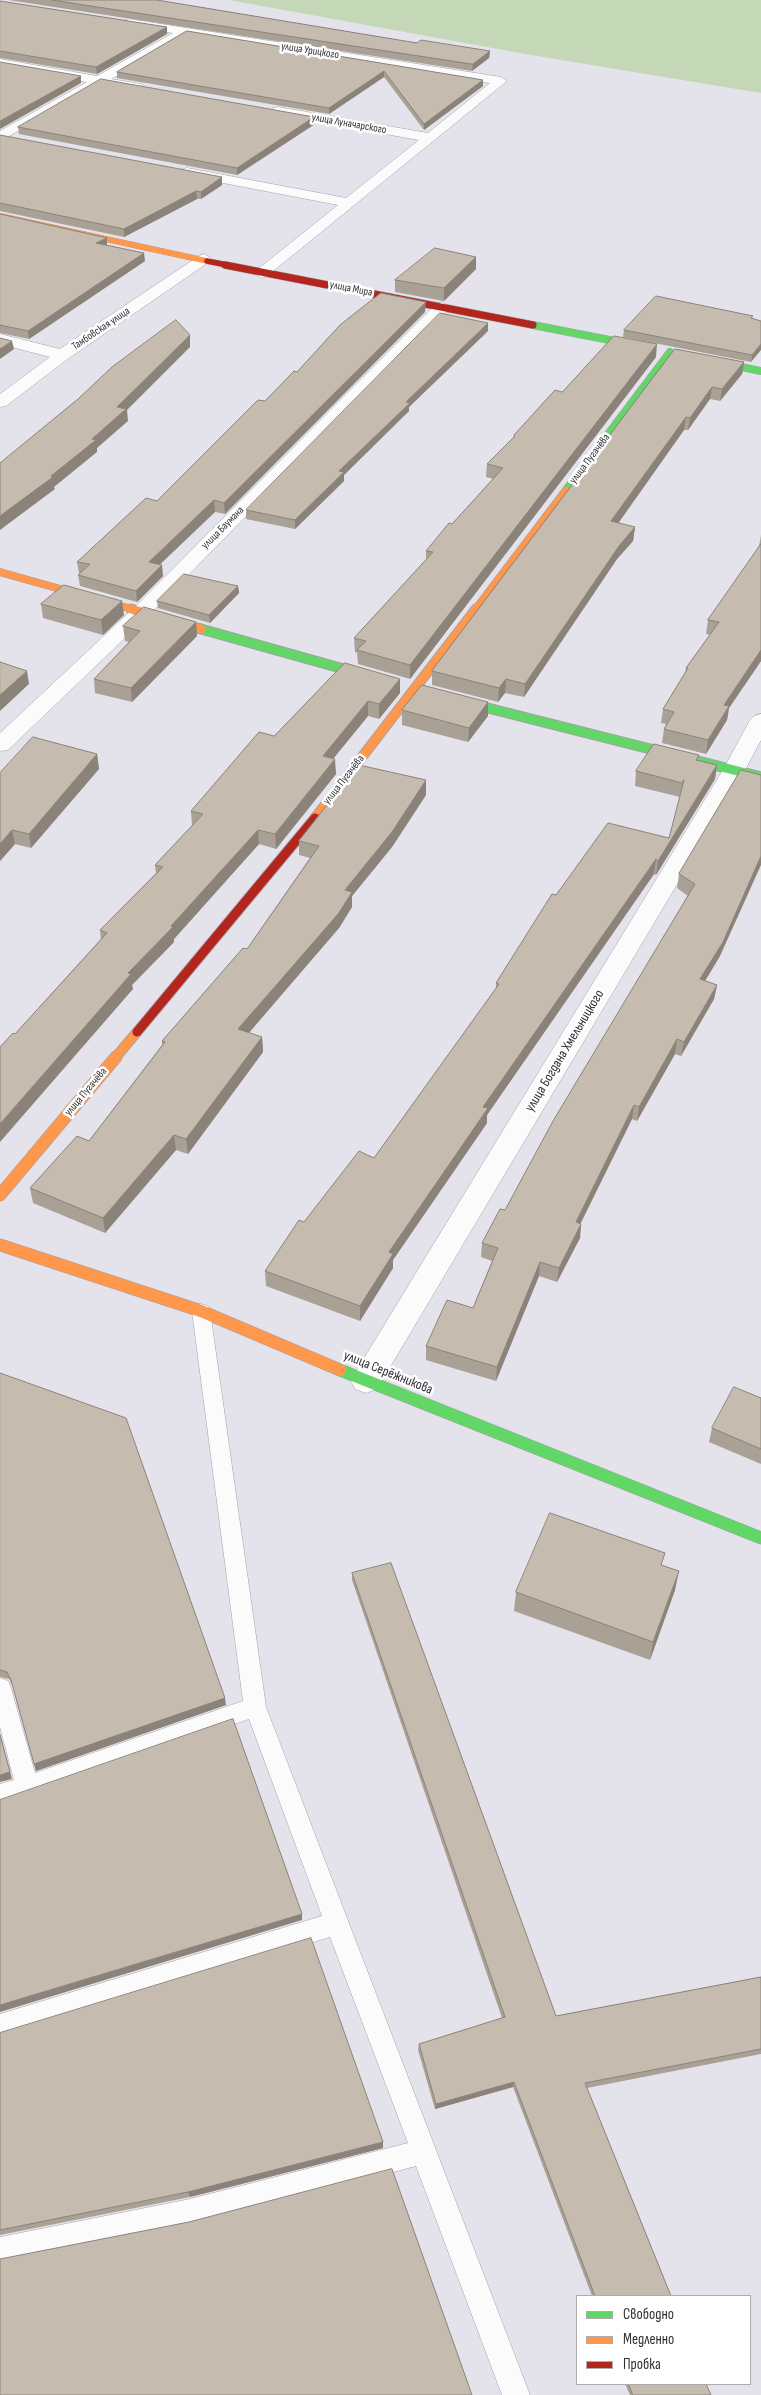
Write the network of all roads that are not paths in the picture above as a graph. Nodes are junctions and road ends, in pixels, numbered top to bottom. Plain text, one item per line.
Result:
1 (116, 21) edge
2 (184, 32) junction
3 (0, 64) edge
4 (97, 80) junction
5 (146, 89) edge
6 (264, 109) edge
7 (0, 136) edge
8 (432, 138) junction
9 (20, 140) edge
10 (175, 170) edge
11 (350, 203) junction
12 (0, 216) edge
13 (204, 258) junction
14 (262, 273) junction
15 (442, 307) junction
16 (0, 340) edge
17 (675, 353) joint
18 (63, 355) junction
19 (698, 358) edge
20 (761, 370) edge
21 (0, 402) edge
22 (0, 572) edge
23 (142, 611) junction
24 (387, 681) edge
25 (444, 697) edge
26 (761, 720) edge
27 (0, 744) edge
28 (734, 770) junction
29 (761, 777) edge
30 (0, 1195) edge
31 (0, 1245) edge
32 (202, 1311) junction
33 (366, 1381) junction
34 (761, 1538) edge
35 (0, 1688) edge
36 (255, 1707) junction
37 (27, 1785) junction
38 (0, 1795) edge
39 (337, 1923) junction
40 (0, 2026) edge
41 (424, 2152) junction
42 (0, 2250) edge
43 (516, 2395) edge

1 - 2 street, улица Урицкого
2 - 4 street
2 - 8 street, улица Урицкого
3 - 4 street
4 - 5 street
4 - 7 street
6 - 8 street, улица Луначарского
7 - 9 street
8 - 11 street
10 - 11 street
11 - 14 street
12 - 13 street, улица Мира
13 - 14 street, улица Мира
13 - 18 street, Тамбовская улица
14 - 15 street, улица Мира
15 - 17 street, улица Мира
15 - 23 street, улица Баумана
16 - 18 street
17 - 30 street, улица Пугачёва
18 - 21 street, Тамбовская улица
19 - 20 street
22 - 23 street
23 - 24 street
23 - 27 street, улица Баумана
25 - 28 street
26 - 28 street, улица Богдана Хмельницкого
28 - 29 street
28 - 33 street, улица Богдана Хмельницкого
31 - 32 street, улица Серёжникова
32 - 33 street, улица Серёжникова
32 - 36 lane
33 - 34 street, улица Серёжникова
35 - 37 lane
36 - 37 lane
36 - 39 lane
37 - 38 lane
39 - 40 lane
39 - 41 lane
41 - 42 lane
41 - 43 lane

